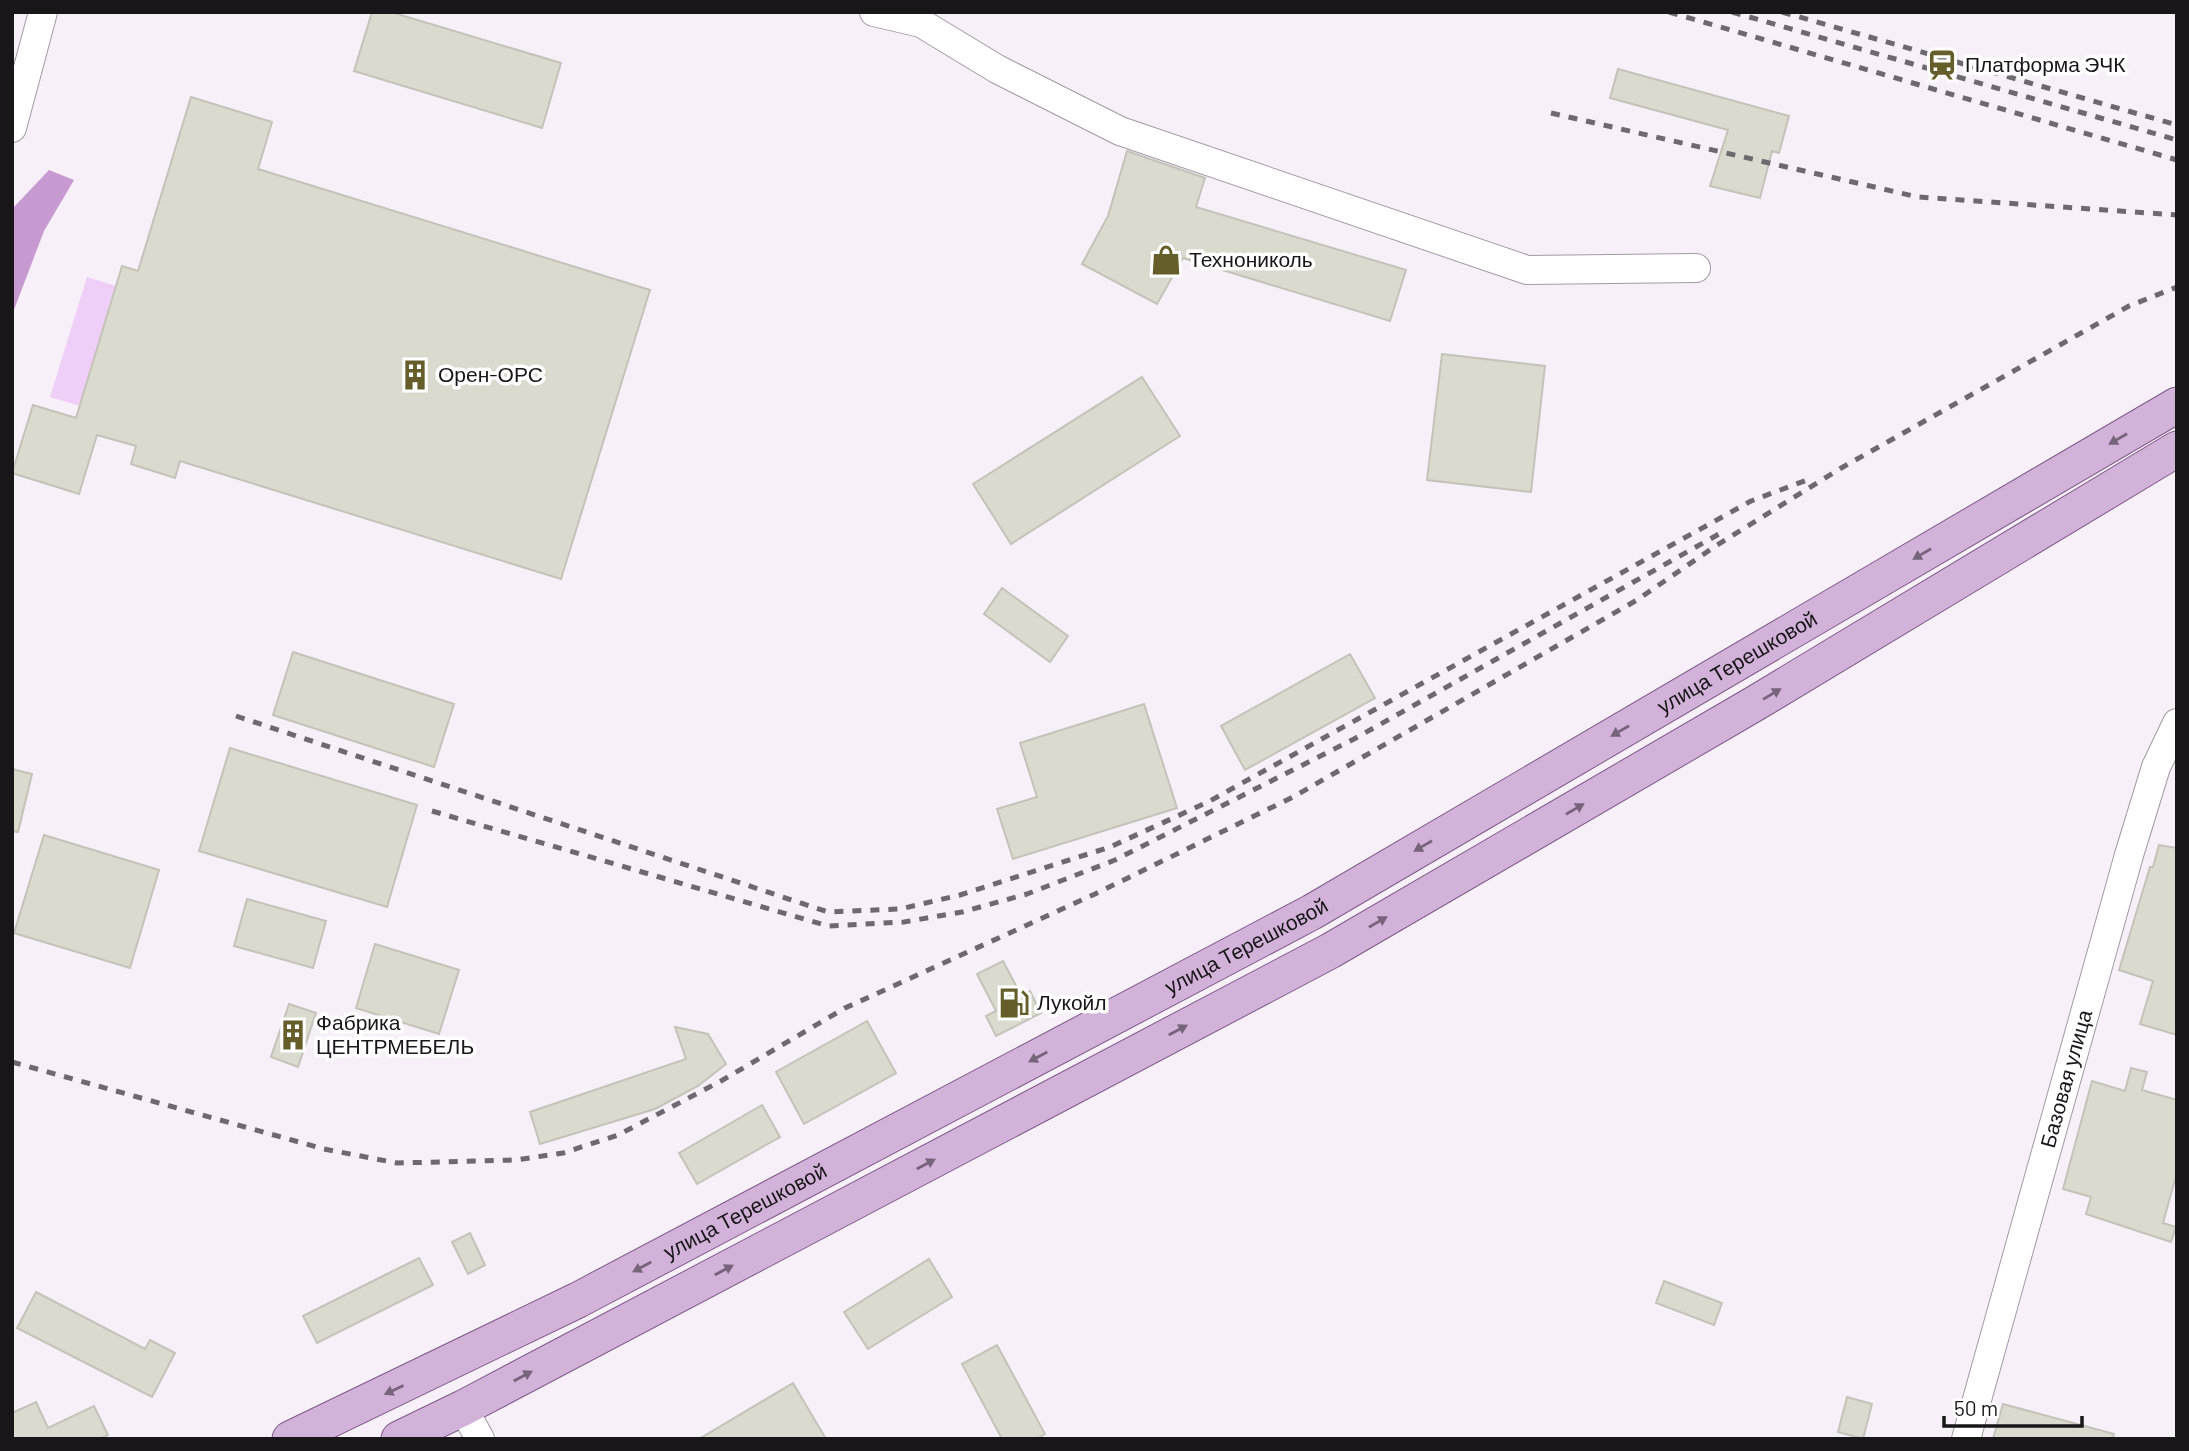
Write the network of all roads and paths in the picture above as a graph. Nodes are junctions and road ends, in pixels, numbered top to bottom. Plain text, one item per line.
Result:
1 (43, 12) edge
2 (874, 12) edge
3 (12, 128) edge
4 (1696, 268) dead end
5 (2177, 405) edge
6 (2177, 449) edge
7 (2177, 723) edge
8 (1098, 1026) junction
9 (1118, 1062) junction
10 (442, 1367) junction
11 (463, 1408) junction
12 (290, 1439) edge
13 (399, 1439) edge
14 (480, 1439) edge
15 (1966, 1439) edge

1 - 3 street
2 - 4 street
5 -> 8 main road, улица Терешковой
9 -> 6 main road, улица Терешковой
7 - 15 street, Базовая улица
8 - 9 main road
8 -> 10 main road, улица Терешковой
11 -> 9 main road, улица Терешковой
10 - 11 main road
10 -> 12 main road, улица Терешковой
11 - 13 main road, улица Терешковой
11 - 14 street

